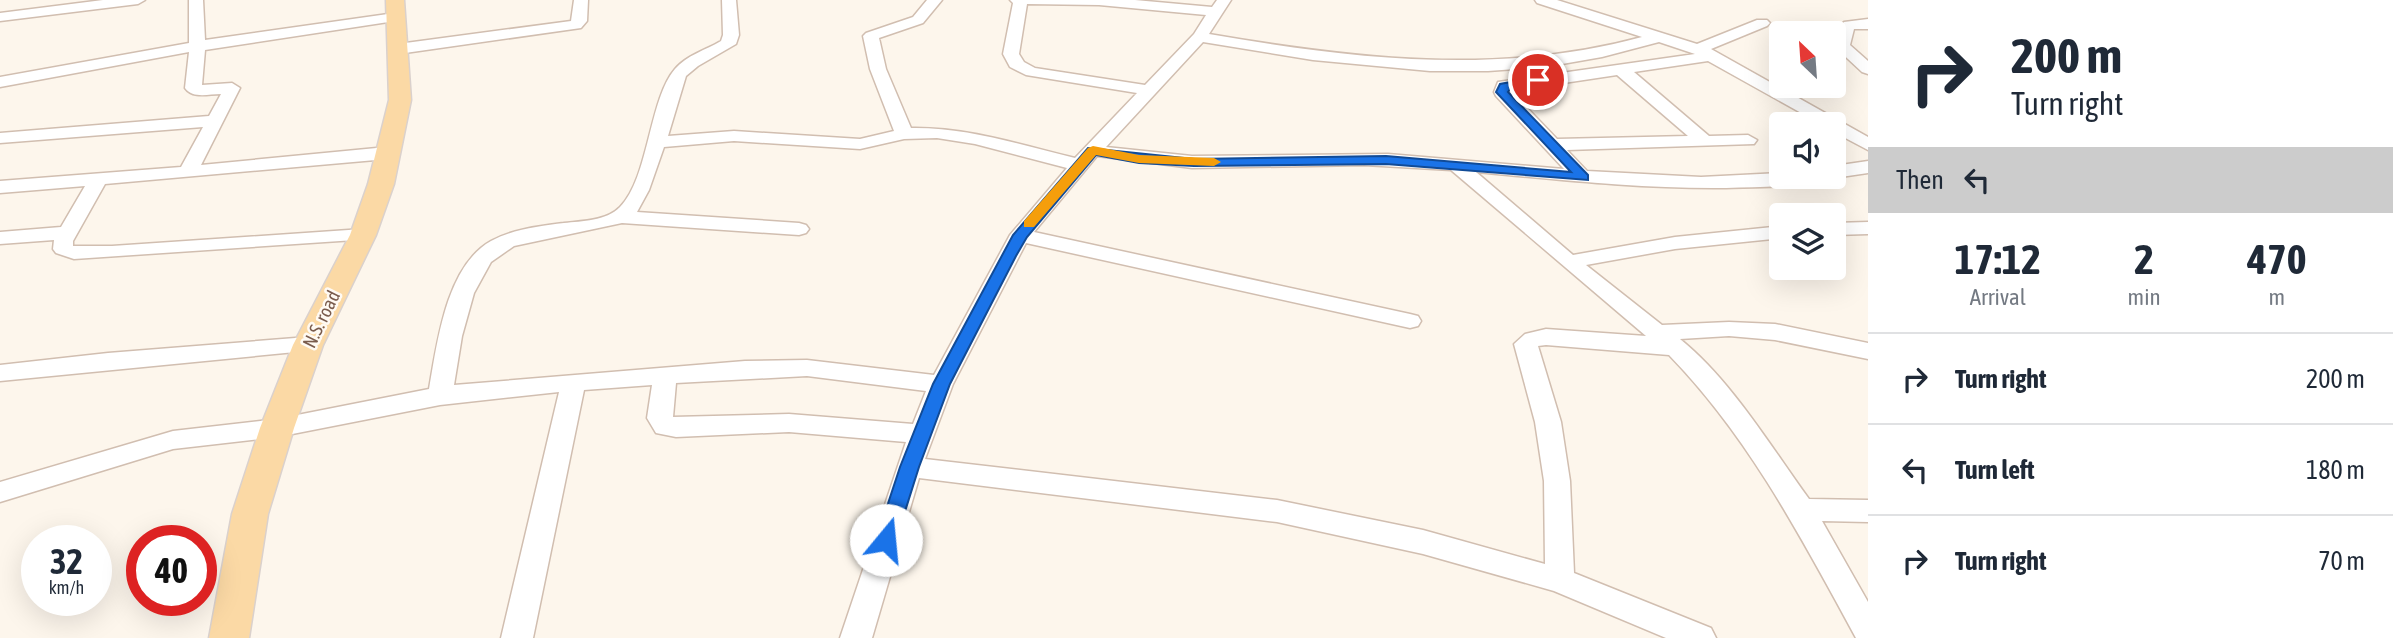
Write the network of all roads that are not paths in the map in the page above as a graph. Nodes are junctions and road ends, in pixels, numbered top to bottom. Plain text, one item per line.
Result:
1 (138, 0) edge
2 (196, 0) edge
3 (581, 0) edge
4 (729, 0) edge
5 (935, 0) edge
6 (1019, 0) edge
7 (1542, 0) edge
8 (1586, 0) edge
9 (1220, 6) edge
10 (395, 8) edge
11 (0, 17) edge
12 (1762, 23) dead end
13 (1868, 24) edge
14 (1199, 37) junction
15 (1658, 37) junction
16 (197, 46) junction
17 (398, 49) junction
18 (1709, 49) junction
19 (1619, 69) junction
20 (1868, 69) edge
21 (0, 82) edge
22 (1148, 90) junction
23 (1814, 112) edge
24 (215, 121) junction
25 (1846, 131) edge
26 (904, 134) junction
27 (0, 138) edge
28 (1748, 140) dead end
29 (1705, 141) junction
30 (657, 142) junction
31 (1554, 145) junction
32 (1868, 145) edge
33 (387, 153) junction
34 (1086, 158) junction
35 (1456, 165) junction
36 (1868, 167) edge
37 (1846, 170) edge
38 (188, 172) junction
39 (1583, 177) junction
40 (99, 178) junction
41 (1769, 179) edge
42 (0, 187) edge
43 (619, 217) junction
44 (1868, 228) edge
45 (799, 229) dead end
46 (1846, 229) edge
47 (69, 232) junction
48 (1769, 233) edge
49 (363, 235) junction
50 (1020, 235) junction
51 (0, 238) edge
52 (1569, 262) junction
53 (1410, 321) dead end
54 (1666, 340) junction
55 (308, 345) junction
56 (1868, 351) edge
57 (0, 373) edge
58 (665, 375) junction
59 (573, 383) junction
60 (942, 384) junction
61 (440, 396) junction
62 (277, 428) junction
63 (922, 434) junction
64 (909, 467) junction
65 (0, 492) edge
66 (1801, 510) junction
67 (1868, 511) edge
68 (1560, 580) junction
69 (1868, 631) edge
70 (229, 638) edge
71 (517, 638) edge
72 (856, 638) edge
73 (1700, 638) edge

1 - 11 street
2 - 16 street
3 - 17 street
4 - 30 street
5 - 26 street
6 - 9 street
6 - 22 street
7 - 15 street
8 - 18 street
9 - 14 street
10 - 16 street
10 - 17 main road, N.S. road
12 - 18 street
13 - 20 street
14 - 15 street
14 - 22 street
15 - 18 street
16 - 21 street
16 - 24 street
17 - 33 main road, N.S. road
18 - 19 street
18 - 23 street
19 - 29 street
19 - 31 street
22 - 34 street
24 - 27 street
24 - 38 street
25 - 32 street
26 - 30 street
26 - 34 street
28 - 29 street
29 - 31 street
30 - 43 street
31 - 39 street
33 - 38 street
33 - 49 main road, N.S. road
34 - 35 street
34 - 50 street
35 - 39 street
35 - 52 street
36 - 37 street
38 - 40 street
39 - 41 street
40 - 42 street
40 - 47 street
43 - 45 street
43 - 61 street
44 - 46 street
47 - 49 street
47 - 51 street
48 - 52 street
49 - 55 main road, N.S. road
50 - 53 street
50 - 60 street
52 - 54 street
54 - 56 street
54 - 66 street
54 - 68 street
55 - 57 street
55 - 62 main road, N.S. road
58 - 59 street
58 - 60 street
58 - 63 street
59 - 61 street
59 - 71 street
60 - 63 street
61 - 62 street
62 - 65 street
62 - 70 main road, N.S. road
63 - 64 street
64 - 68 street
64 - 72 street
66 - 67 street
66 - 69 street
68 - 73 street

